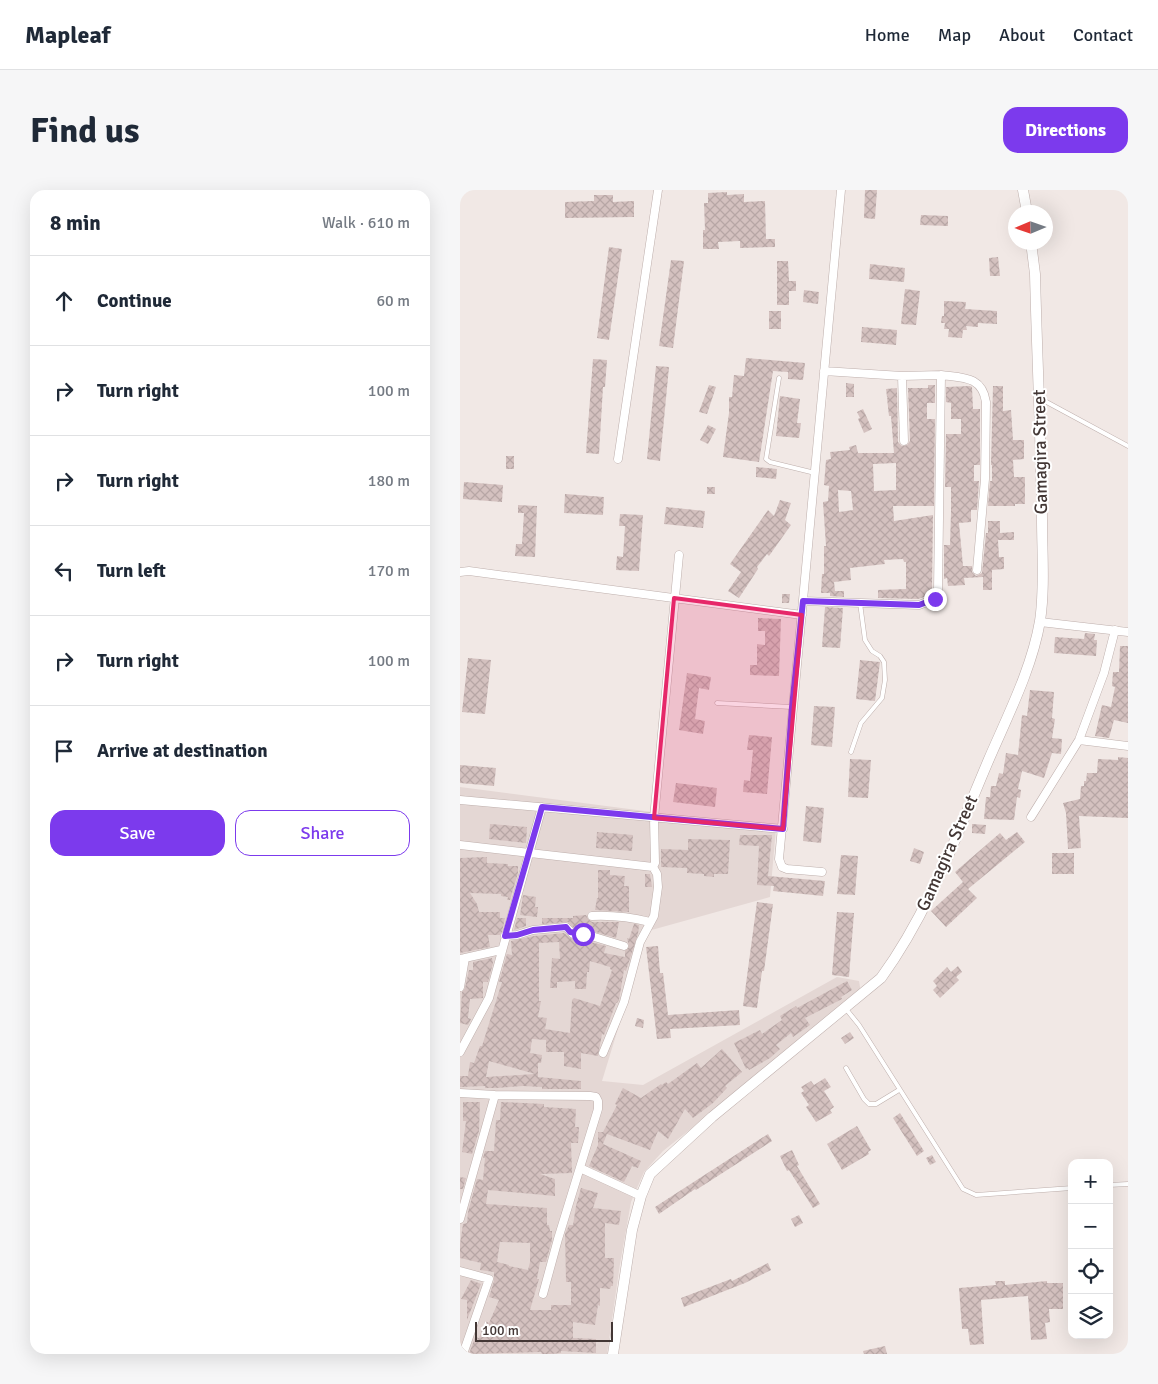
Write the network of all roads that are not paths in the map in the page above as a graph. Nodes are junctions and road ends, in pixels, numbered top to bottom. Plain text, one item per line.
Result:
1 (658, 190) edge
2 (840, 190) edge
3 (1023, 190) edge
4 (1025, 205) edge
5 (1032, 250) edge
6 (824, 371) junction
7 (941, 375) junction
8 (902, 376) junction
9 (778, 378) dead end
10 (1039, 398) junction
11 (904, 441) dead end
12 (1128, 446) edge
13 (618, 459) dead end
14 (815, 473) junction
15 (680, 555) dead end
16 (977, 570) dead end
17 (460, 572) edge
18 (674, 598) junction
19 (803, 601) junction
20 (860, 603) junction
21 (802, 615) junction
22 (1040, 622) junction
23 (1115, 630) junction
24 (1128, 632) edge
25 (717, 703) dead end
26 (792, 707) junction
27 (1079, 740) junction
28 (1128, 746) edge
29 (851, 752) dead end
30 (460, 800) edge
31 (542, 807) junction
32 (1031, 817) dead end
33 (654, 818) junction
34 (783, 829) junction
35 (460, 845) edge
36 (530, 853) junction
37 (653, 867) junction
38 (822, 872) dead end
39 (592, 916) dead end
40 (650, 922) junction
41 (505, 936) junction
42 (624, 946) dead end
43 (501, 950) junction
44 (462, 959) edge
45 (460, 987) edge
46 (846, 1009) junction
47 (460, 1052) edge
48 (603, 1053) dead end
49 (846, 1068) dead end
50 (899, 1090) junction
51 (460, 1093) edge
52 (495, 1095) junction
53 (580, 1168) junction
54 (1128, 1184) edge
55 (1113, 1185) edge
56 (1068, 1188) edge
57 (641, 1196) junction
58 (460, 1219) edge
59 (460, 1271) edge
60 (543, 1294) dead end
61 (463, 1354) edge
62 (613, 1354) edge

1 - 13 street
2 - 6 street
3 - 4 street
5 - 10 street, Gamagira Street
6 - 8 street
6 - 14 street
7 - 8 street
7 - 16 street
7 - 20 street
8 - 11 street
9 - 14 lane
10 - 12 lane
10 - 22 street, Gamagira Street
14 - 19 street
15 - 18 street
17 - 18 street
18 - 21 street
18 - 33 street
19 - 20 street
19 - 21 street
20 - 29 lane
21 - 26 street
22 - 23 street
22 - 46 street, Gamagira Street
23 - 24 street
23 - 27 street
25 - 26 lane
26 - 34 street
27 - 28 street
27 - 32 street
30 - 31 street
31 - 33 street
31 - 36 street
33 - 34 street
33 - 37 street
34 - 38 street
35 - 36 street
36 - 37 street
36 - 41 street
37 - 40 street
39 - 40 street
40 - 48 street
41 - 42 street
41 - 43 street
43 - 44 street
43 - 47 street
44 - 45 street
46 - 50 lane
46 - 57 street, Gamagira Street
49 - 50 lane
50 - 56 lane
51 - 52 street
52 - 53 street
52 - 58 street
53 - 57 street
53 - 60 street
54 - 55 lane
57 - 62 street, Gamagira Street
59 - 61 street

